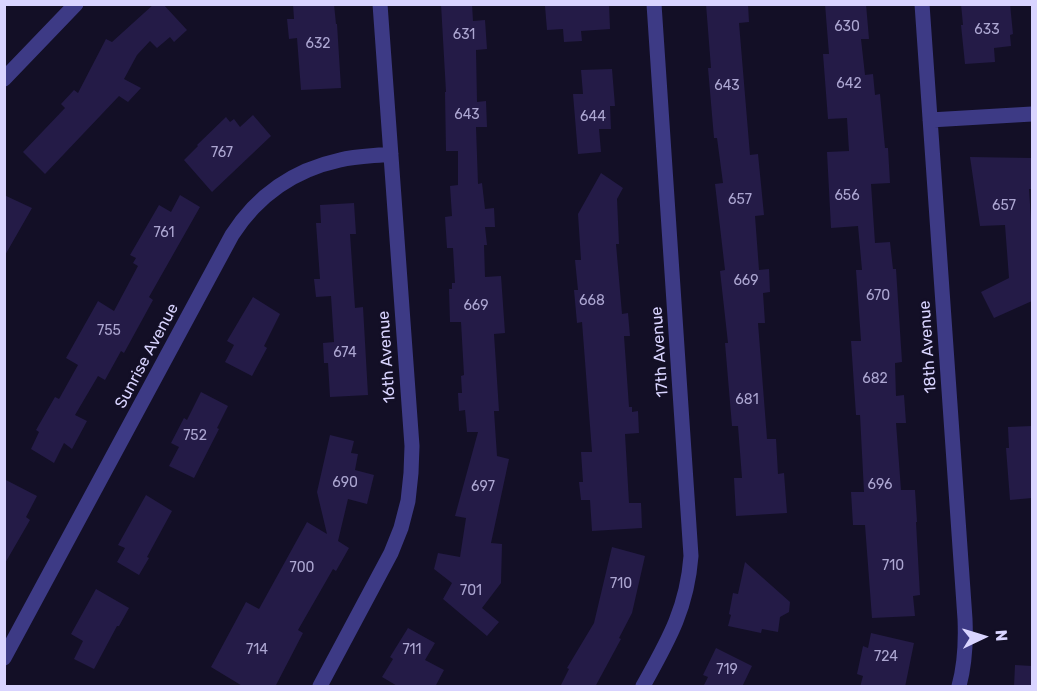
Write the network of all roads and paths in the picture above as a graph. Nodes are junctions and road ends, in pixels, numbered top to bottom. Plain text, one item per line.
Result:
1 (76, 4) edge
2 (380, 4) edge
3 (654, 4) edge
4 (922, 4) edge
5 (4, 80) edge
6 (1032, 114) edge
7 (930, 120) junction
8 (391, 154) junction
9 (4, 658) edge
10 (320, 687) edge
11 (643, 687) edge
12 (959, 687) edge

1 - 5 street
2 - 8 street, 16th Avenue
3 - 11 street, 17th Avenue
4 - 7 street, 18th Avenue
6 - 7 street
7 - 12 street, 18th Avenue
8 - 9 street, Sunrise Avenue
8 - 10 street, 16th Avenue

